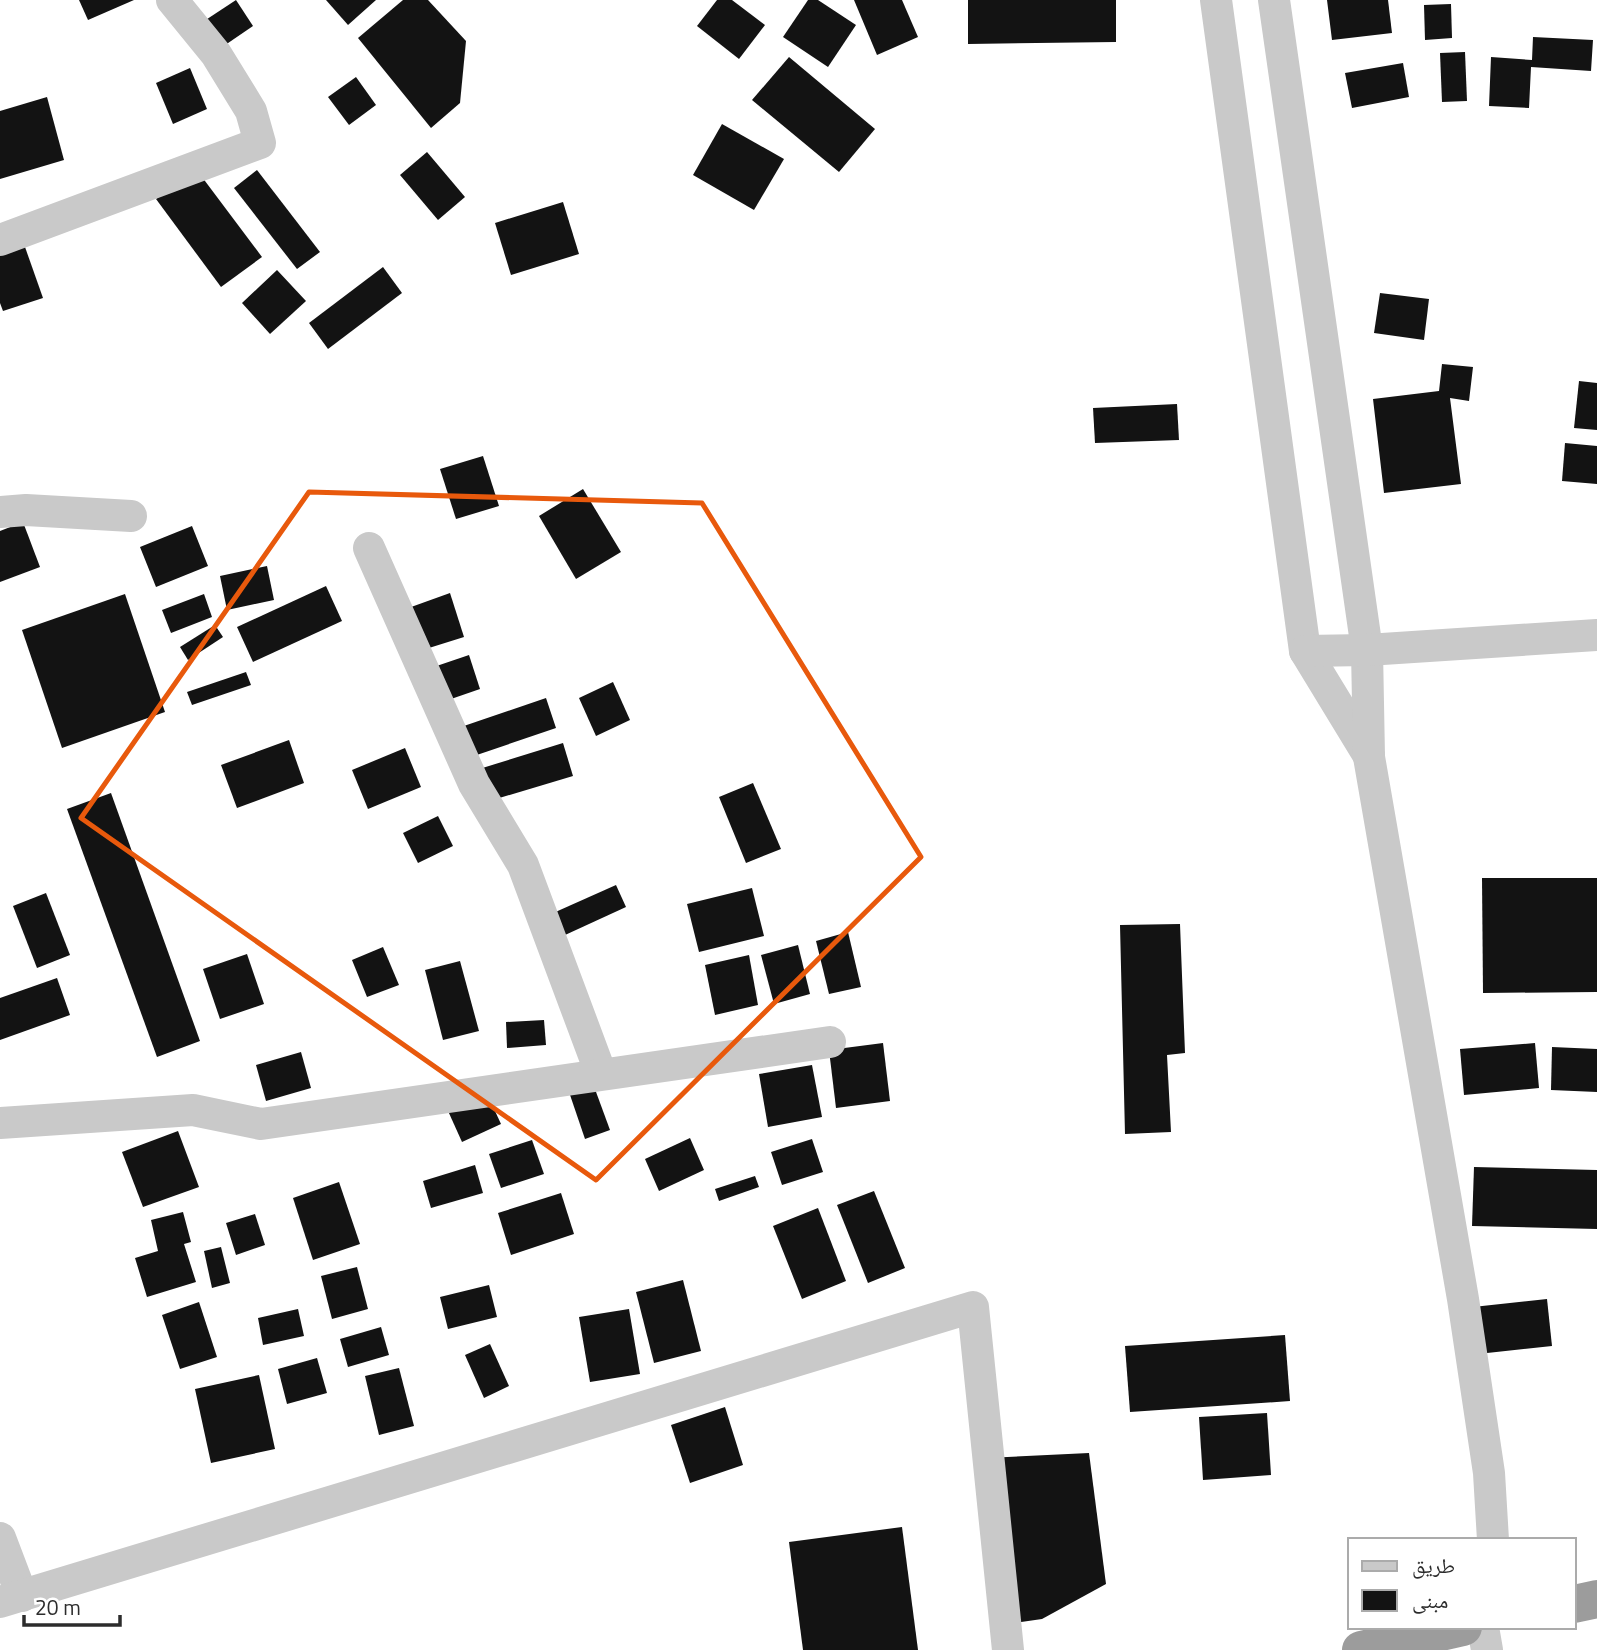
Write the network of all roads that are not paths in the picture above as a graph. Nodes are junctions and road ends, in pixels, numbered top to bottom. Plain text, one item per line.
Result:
1 (172, 0) edge
2 (1216, 0) edge
3 (1274, 0) edge
4 (0, 240) edge
5 (0, 512) edge
6 (131, 516) dead end
7 (369, 548) dead end
8 (1597, 635) edge
9 (1367, 650) junction
10 (1305, 651) junction
11 (1369, 757) junction
12 (830, 1042) dead end
13 (601, 1074) junction
14 (0, 1124) edge
15 (0, 1538) edge
16 (1493, 1538) edge
17 (11, 1599) edge
18 (1597, 1599) edge
19 (1576, 1604) edge
20 (1454, 1629) edge
21 (1483, 1629) edge
22 (1009, 1650) edge
23 (1361, 1650) edge
24 (1487, 1650) edge

1 - 4 street
2 - 10 street
3 - 9 street
5 - 6 street
7 - 13 street
8 - 9 street
9 - 10 street
9 - 11 street
10 - 11 street
11 - 16 street
12 - 13 street
13 - 14 street
15 - 17 street
17 - 22 street
18 - 19 highway
20 - 23 highway
21 - 24 street

